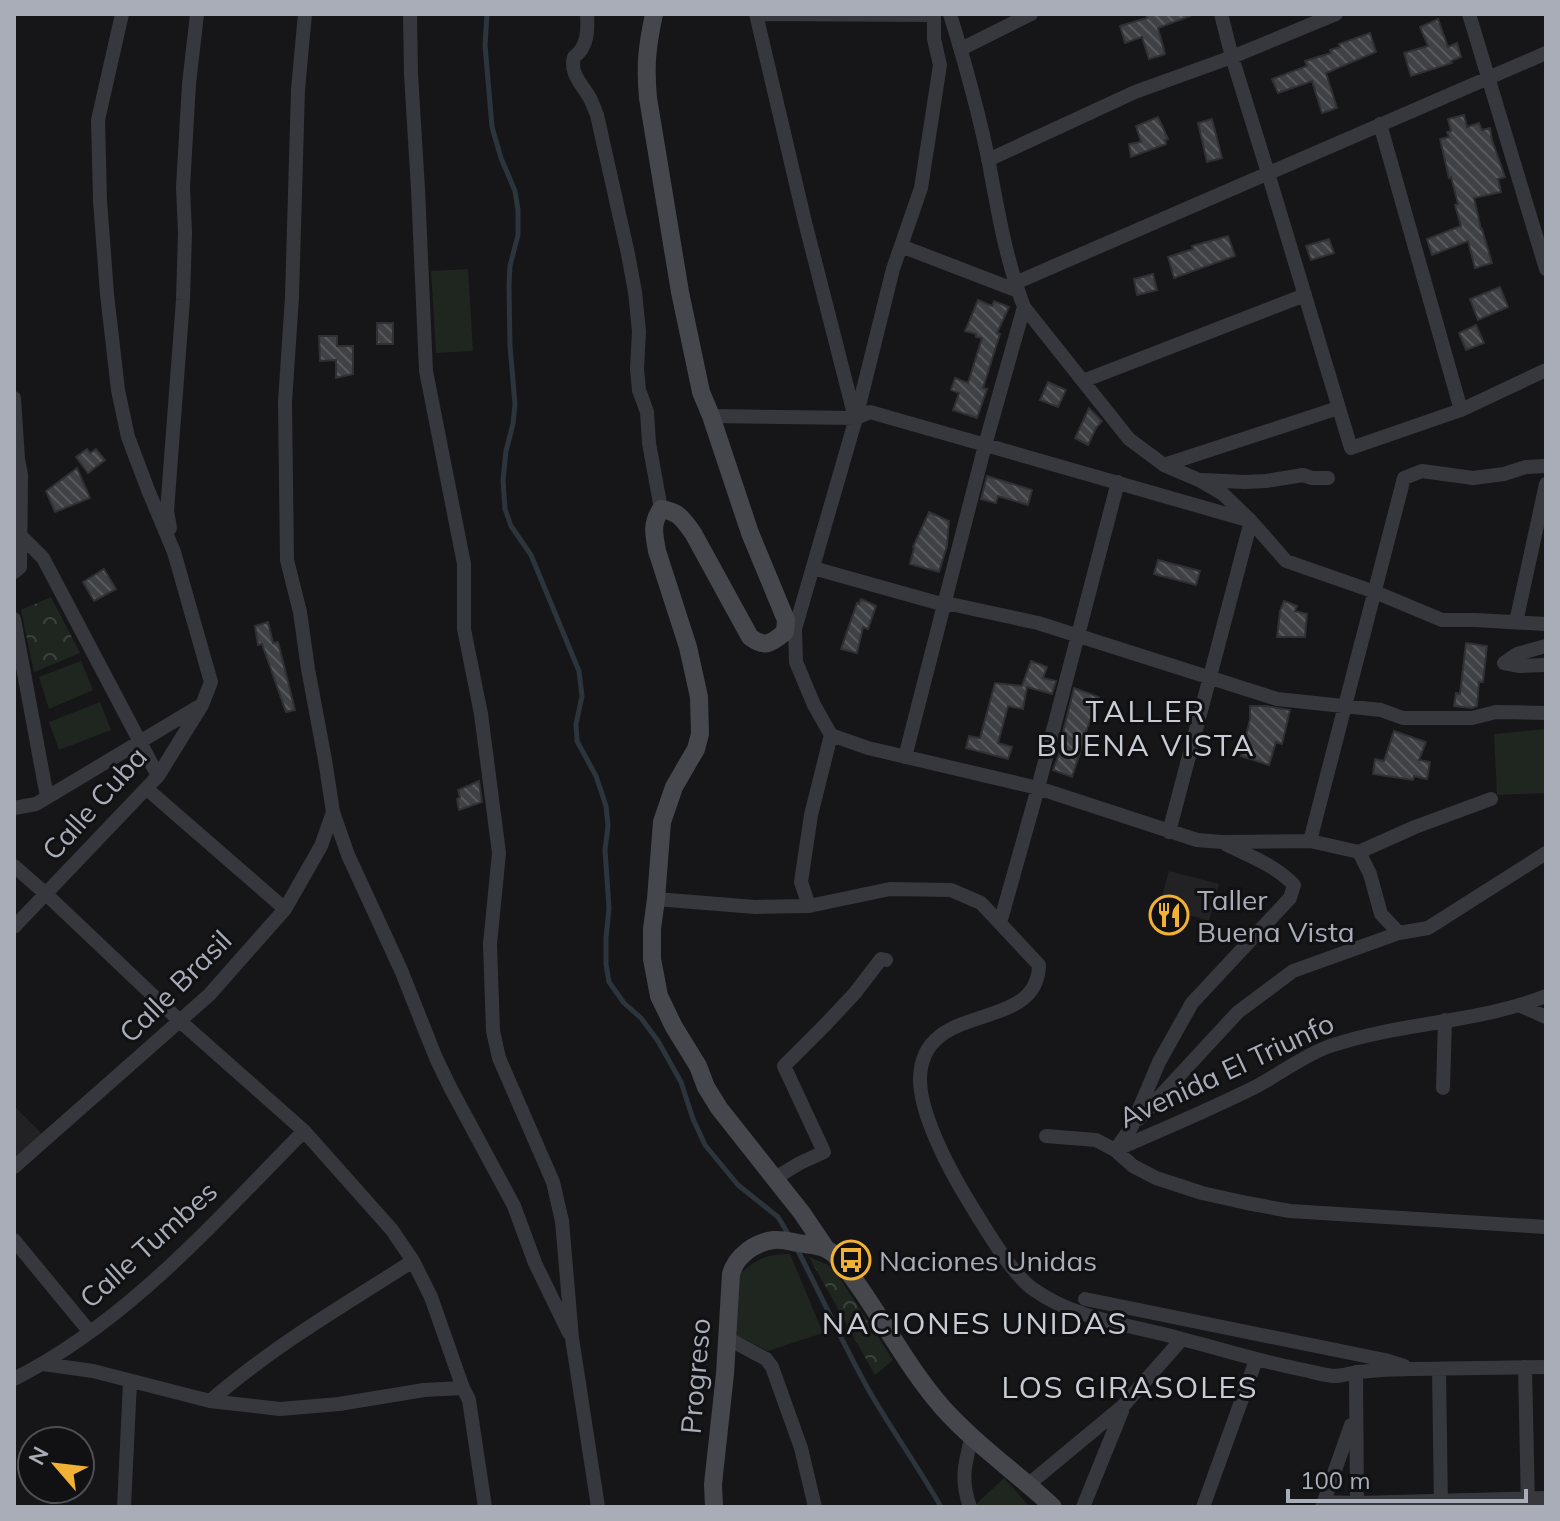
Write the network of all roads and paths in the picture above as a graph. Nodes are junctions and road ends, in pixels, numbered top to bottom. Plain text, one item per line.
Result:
1 (122, 14) edge
2 (197, 14) edge
3 (305, 14) edge
4 (410, 14) edge
5 (587, 14) edge
6 (654, 14) edge
7 (758, 14) edge
8 (950, 14) edge
9 (1031, 14) edge
10 (1221, 14) edge
11 (1336, 14) edge
12 (1469, 14) edge
13 (961, 49) junction
14 (1546, 53) edge
15 (1232, 57) junction
16 (1489, 79) junction
17 (1380, 124) junction
18 (988, 160) junction
19 (1268, 173) junction
20 (901, 246) junction
21 (1546, 269) edge
22 (1016, 287) junction
23 (1305, 295) junction
24 (1024, 307) junction
25 (1546, 370) edge
26 (1083, 381) junction
27 (14, 398) edge
28 (1338, 408) junction
29 (1461, 410) junction
30 (711, 416) junction
31 (856, 418) junction
32 (985, 445) junction
33 (16, 460) edge
34 (1164, 465) junction
35 (1546, 466) edge
36 (1328, 478) dead end
37 (1199, 480) junction
38 (1118, 482) junction
39 (1546, 484) edge
40 (661, 509) junction
41 (1251, 521) junction
42 (19, 534) junction
43 (174, 552) junction
44 (813, 568) junction
45 (17, 569) edge
46 (1375, 592) junction
47 (945, 605) junction
48 (14, 619) edge
49 (1516, 622) junction
50 (1546, 624) edge
51 (1078, 636) junction
52 (790, 639) junction
53 (1546, 646) edge
54 (1546, 665) edge
55 (1210, 679) junction
56 (202, 705) junction
57 (1344, 706) junction
58 (1546, 713) edge
59 (831, 735) junction
60 (140, 743) junction
61 (905, 757) junction
62 (158, 776) junction
63 (1038, 788) junction
64 (147, 789) junction
65 (47, 797) junction
66 (1491, 799) dead end
67 (14, 808) edge
68 (333, 812) junction
69 (1169, 832) junction
70 (1310, 841) junction
71 (1222, 842) junction
72 (1359, 852) junction
73 (1546, 853) edge
74 (14, 866) edge
75 (46, 894) junction
76 (656, 899) junction
77 (809, 906) junction
78 (285, 909) junction
79 (1000, 923) junction
80 (14, 927) edge
81 (1399, 933) junction
82 (886, 960) dead end
83 (1546, 996) edge
84 (1521, 1006) junction
85 (1546, 1017) edge
86 (1445, 1020) junction
87 (181, 1022) junction
88 (1443, 1088) dead end
89 (1131, 1128) junction
90 (304, 1131) junction
91 (1046, 1136) dead end
92 (1115, 1150) junction
93 (14, 1167) edge
94 (775, 1178) junction
95 (1546, 1227) edge
96 (14, 1240) edge
97 (825, 1247) junction
98 (413, 1261) junction
99 (1085, 1299) dead end
100 (89, 1331) junction
101 (572, 1338) junction
102 (727, 1338) junction
103 (1182, 1339) junction
104 (1256, 1360) junction
105 (43, 1364) junction
106 (1525, 1367) junction
107 (1546, 1367) edge
108 (1412, 1369) junction
109 (1439, 1369) junction
110 (1356, 1372) junction
111 (14, 1379) edge
112 (130, 1382) junction
113 (463, 1388) junction
114 (1356, 1391) junction
115 (210, 1401) junction
116 (1123, 1406) junction
117 (972, 1436) junction
118 (1029, 1484) junction
119 (1546, 1498) edge
120 (1528, 1503) edge
121 (1323, 1504) edge
122 (1441, 1504) edge
123 (1357, 1505) edge
124 (124, 1507) edge
125 (485, 1507) edge
126 (598, 1507) edge
127 (714, 1507) edge
128 (815, 1507) edge
129 (970, 1507) edge
130 (1053, 1507) edge
131 (1083, 1507) edge
132 (1203, 1507) edge

1 - 43 street
2 - 43 street
3 - 68 street
4 - 101 street
5 - 40 street
6 - 30 street
7 - 20 street
7 - 31 street
8 - 13 street
9 - 13 street
10 - 15 street
11 - 15 street
12 - 16 street
13 - 18 street
14 - 16 street
15 - 18 street
15 - 19 street
16 - 17 street
16 - 21 street
17 - 19 street
17 - 29 street
18 - 22 street
19 - 22 street
19 - 23 street
20 - 22 street
20 - 31 street
22 - 24 street
23 - 26 street
23 - 28 street
24 - 26 street
24 - 32 street
25 - 29 street
26 - 34 street
27 - 33 street
28 - 29 street
28 - 34 street
30 - 31 street
30 - 52 street
31 - 32 street
31 - 44 street
32 - 38 street
32 - 47 street
33 - 42 street
34 - 37 street
35 - 46 street
36 - 37 street
37 - 41 street
38 - 41 street
38 - 51 street
39 - 49 street
40 - 52 street
40 - 76 street
41 - 46 street
41 - 55 street
42 - 45 street
42 - 60 street
43 - 56 street
44 - 47 street
44 - 52 street
46 - 49 street
46 - 57 street
47 - 51 street
47 - 61 street
48 - 65 street
49 - 50 street
51 - 55 street
51 - 63 street
52 - 59 street
53 - 54 street
55 - 57 street
55 - 69 street
56 - 60 street
56 - 62 street, Calle Cuba
57 - 58 street
57 - 70 street
59 - 61 street
59 - 77 street
60 - 62 street
60 - 65 street
61 - 63 street
62 - 64 street, Calle Cuba
63 - 69 street
63 - 79 street
64 - 75 street, Calle Cuba
64 - 78 street
65 - 67 street
66 - 72 street
68 - 78 street, Calle Brasil
68 - 101 street
69 - 71 street
70 - 71 street
70 - 72 street
71 - 89 street
72 - 81 street
73 - 81 street
74 - 75 street
75 - 80 street, Calle Cuba
75 - 87 street
76 - 77 street
76 - 94 street
77 - 79 street
78 - 87 street, Calle Brasil
79 - 103 street
81 - 89 street
82 - 94 street
83 - 84 street, Avenida El Triunfo
84 - 85 street
84 - 86 street, Avenida El Triunfo
86 - 88 street
86 - 92 street, Avenida El Triunfo
87 - 90 street
87 - 93 street, Calle Brasil
89 - 92 street
90 - 98 street
90 - 100 street, Calle Tumbes
91 - 92 street
92 - 95 street
94 - 97 street
96 - 100 street
97 - 102 street, Progreso
97 - 117 street
98 - 113 street
98 - 115 street
99 - 108 street
100 - 105 street, Calle Tumbes
101 - 126 street
102 - 127 street, Progreso
102 - 128 street
103 - 104 street
103 - 116 street
104 - 110 street
104 - 132 street
105 - 111 street, Calle Tumbes
105 - 112 street
106 - 107 street
106 - 109 street
106 - 120 street
108 - 109 street
108 - 110 street
109 - 122 street
110 - 114 street
112 - 115 street
112 - 124 street
113 - 115 street
113 - 125 street
114 - 121 street
114 - 123 street
116 - 118 street
116 - 131 street
117 - 118 street
117 - 129 street
118 - 130 street
119 - 120 street
120 - 122 street
121 - 123 street
122 - 123 street

